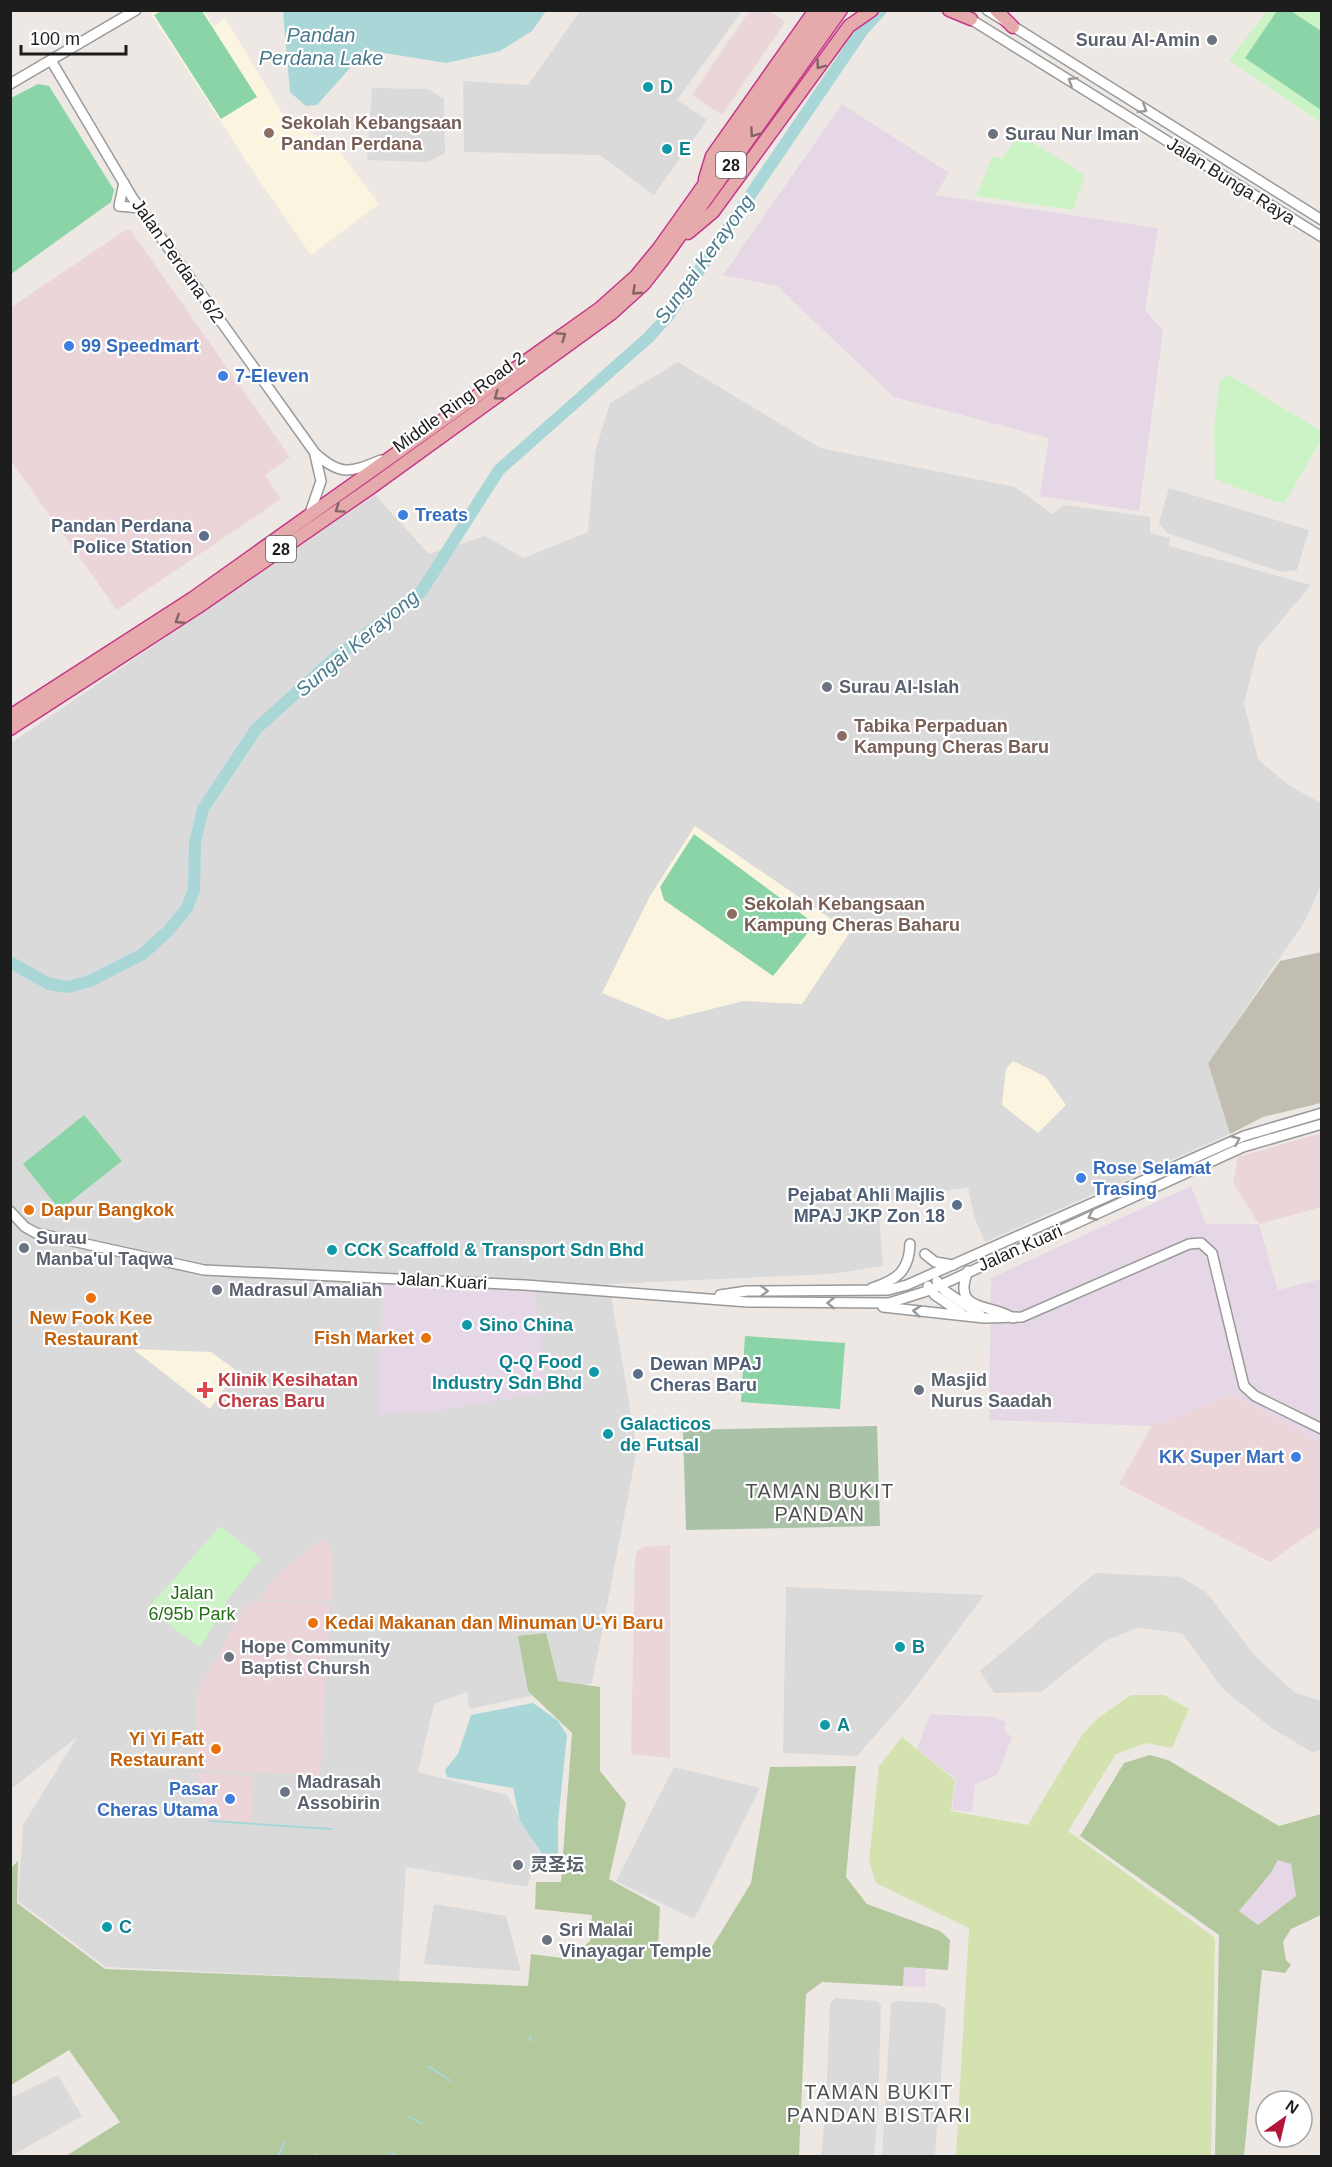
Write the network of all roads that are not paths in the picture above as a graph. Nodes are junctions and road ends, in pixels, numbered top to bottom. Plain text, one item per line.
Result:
1 (136, 10) edge
2 (815, 10) edge
3 (828, 10) edge
4 (841, 10) edge
5 (872, 10) edge
6 (950, 10) edge
7 (957, 10) edge
8 (987, 10) edge
9 (996, 10) edge
10 (852, 19) edge
11 (971, 19) junction
12 (1013, 27) junction
13 (52, 62) junction
14 (783, 82) junction
15 (10, 84) edge
16 (124, 182) junction
17 (705, 183) junction
18 (140, 208) junction
19 (1322, 220) edge
20 (1322, 237) edge
21 (674, 246) junction
22 (315, 453) junction
23 (394, 455) junction
24 (309, 516) junction
25 (10, 716) edge
26 (10, 729) edge
27 (1322, 1113) edge
28 (1322, 1124) edge
29 (10, 1211) edge
30 (910, 1244) dead end
31 (926, 1254) dead end
32 (953, 1265) junction
33 (968, 1271) junction
34 (928, 1277) junction
35 (939, 1285) junction
36 (930, 1290) junction
37 (861, 1291) junction
38 (706, 1297) junction
39 (871, 1303) junction
40 (964, 1316) junction
41 (984, 1318) junction
42 (1013, 1318) junction
43 (1322, 1430) edge

1 - 13 street
2 - 17 highway
3 - 14 highway, Middle Ring Road 2 / 28
4 - 14 highway, Middle Ring Road 2 / 28
5 - 10 highway
6 - 11 highway
7 - 11 street, Jalan Bunga Raya
8 - 12 street, Jalan Bunga Raya
9 - 12 highway
10 -> 21 highway
20 -> 11 street, Jalan Bunga Raya
12 -> 19 street, Jalan Bunga Raya
13 - 15 street
13 - 16 street, Jalan Perdana 6/2
14 - 17 highway, Middle Ring Road 2 / 28
14 -> 21 highway, Middle Ring Road 2 / 28
16 - 18 street, Jalan Perdana 6/2
16 - 18 street
23 -> 17 highway, Middle Ring Road 2 / 28
18 - 22 street, Jalan Perdana 6/2
21 -> 26 highway, Middle Ring Road 2 / 28
22 - 23 street, Jalan Perdana 6/2
22 - 24 street, Jalan Perdana 6/2
23 - 24 highway, Middle Ring Road 2 / 28
24 - 25 highway, Middle Ring Road 2 / 28
32 -> 27 street, Jalan Kuari
28 -> 33 street, Jalan Kuari
29 - 38 street, Jalan Kuari
30 - 37 street
31 - 32 street
32 - 34 street, Jalan Kuari
33 - 35 street, Jalan Kuari
33 - 42 street
34 - 35 street
34 - 36 street
34 - 37 street, Jalan Kuari
35 - 36 street, Jalan Kuari
35 - 41 street
36 - 39 street, Jalan Kuari
36 - 40 street
38 -> 37 street, Jalan Kuari
39 -> 38 street, Jalan Kuari
40 -> 39 street
40 - 41 street
41 - 42 street
42 - 43 street

